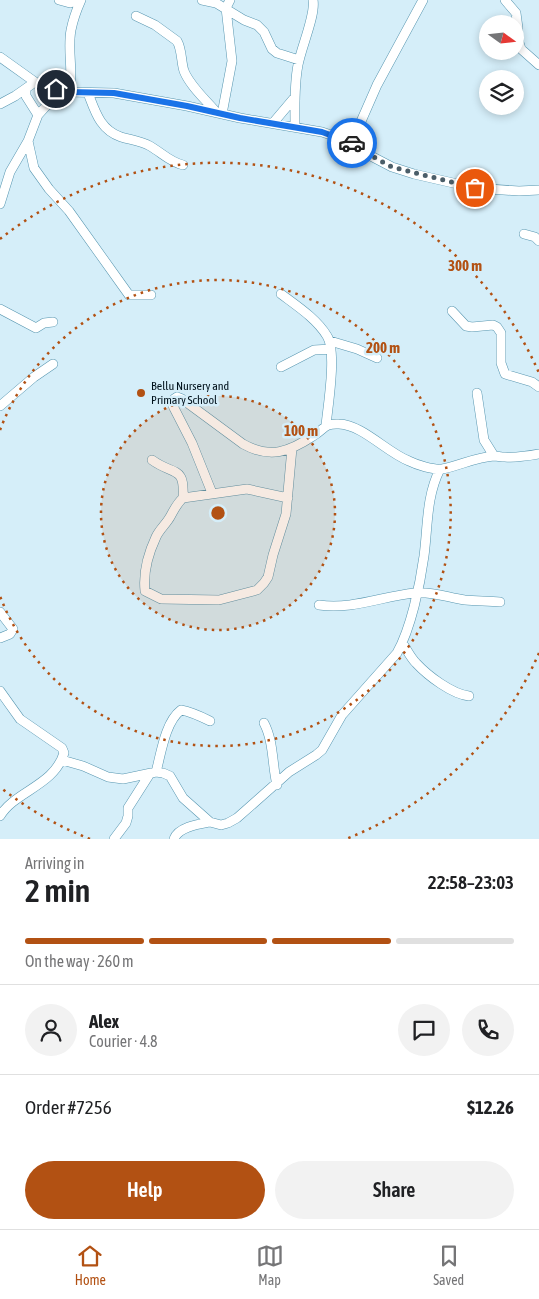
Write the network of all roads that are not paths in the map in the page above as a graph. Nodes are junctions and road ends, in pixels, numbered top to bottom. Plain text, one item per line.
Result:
1 (59, 0) edge
2 (80, 0) edge
3 (202, 0) edge
4 (313, 0) edge
5 (423, 0) edge
6 (505, 0) edge
7 (228, 4) edge
8 (136, 16) dead end
9 (0, 57) edge
10 (299, 60) junction
11 (539, 65) edge
12 (35, 82) junction
13 (26, 89) junction
14 (56, 89) junction
15 (69, 92) junction
16 (88, 93) junction
17 (295, 97) junction
18 (0, 104) edge
19 (219, 113) junction
20 (38, 115) junction
21 (272, 124) junction
22 (295, 127) junction
23 (28, 141) junction
24 (352, 142) junction
25 (183, 165) dead end
26 (10, 172) junction
27 (0, 181) edge
28 (539, 190) edge
29 (0, 204) edge
30 (524, 234) dead end
31 (539, 241) edge
32 (281, 294) dead end
33 (150, 295) dead end
34 (0, 308) edge
35 (452, 311) dead end
36 (53, 322) dead end
37 (330, 345) junction
38 (377, 358) dead end
39 (53, 364) dead end
40 (281, 367) dead end
41 (539, 387) edge
42 (477, 393) dead end
43 (0, 406) edge
44 (326, 425) junction
45 (292, 448) junction
46 (539, 454) edge
47 (494, 456) junction
48 (152, 460) dead end
49 (440, 469) junction
50 (212, 493) junction
51 (183, 498) junction
52 (288, 498) junction
53 (417, 592) junction
54 (500, 602) dead end
55 (319, 605) dead end
56 (0, 612) edge
57 (0, 638) edge
58 (403, 644) junction
59 (0, 691) edge
60 (469, 696) dead end
61 (210, 722) dead end
62 (264, 724) dead end
63 (62, 760) junction
64 (153, 774) junction
65 (277, 785) junction
66 (0, 816) edge
67 (210, 822) junction
68 (114, 839) edge
69 (174, 839) edge

1 - 2 street
2 - 15 street
3 - 7 street
4 - 10 street
5 - 24 street
6 - 11 street
7 - 10 street
7 - 19 street
8 - 19 street
9 - 12 street
10 - 17 street
12 - 13 street
12 - 14 street
13 - 18 street
13 - 20 street
14 - 15 street
14 - 20 street
15 - 16 street
16 - 19 street
16 - 25 street
17 - 21 street
17 - 22 street
19 - 21 street
20 - 23 street
21 - 22 street
22 - 24 street
23 - 26 street
23 - 33 street
24 - 28 street
26 - 27 street
26 - 29 street
30 - 31 street
32 - 37 street
34 - 36 street
35 - 41 street
37 - 38 street
37 - 40 street
37 - 44 street
39 - 43 street
42 - 47 street
44 - 45 street
44 - 49 street
45 - 50 street
45 - 52 street
46 - 47 street
47 - 49 street
48 - 51 street
49 - 53 street
50 - 51 street
50 - 52 street
51 - 52 street
53 - 54 street
53 - 55 street
53 - 58 street
56 - 57 street
58 - 60 street
58 - 65 street
59 - 63 street
61 - 64 street
62 - 65 street
63 - 64 street
63 - 66 street
64 - 67 street
64 - 68 street
65 - 67 street
67 - 69 street

